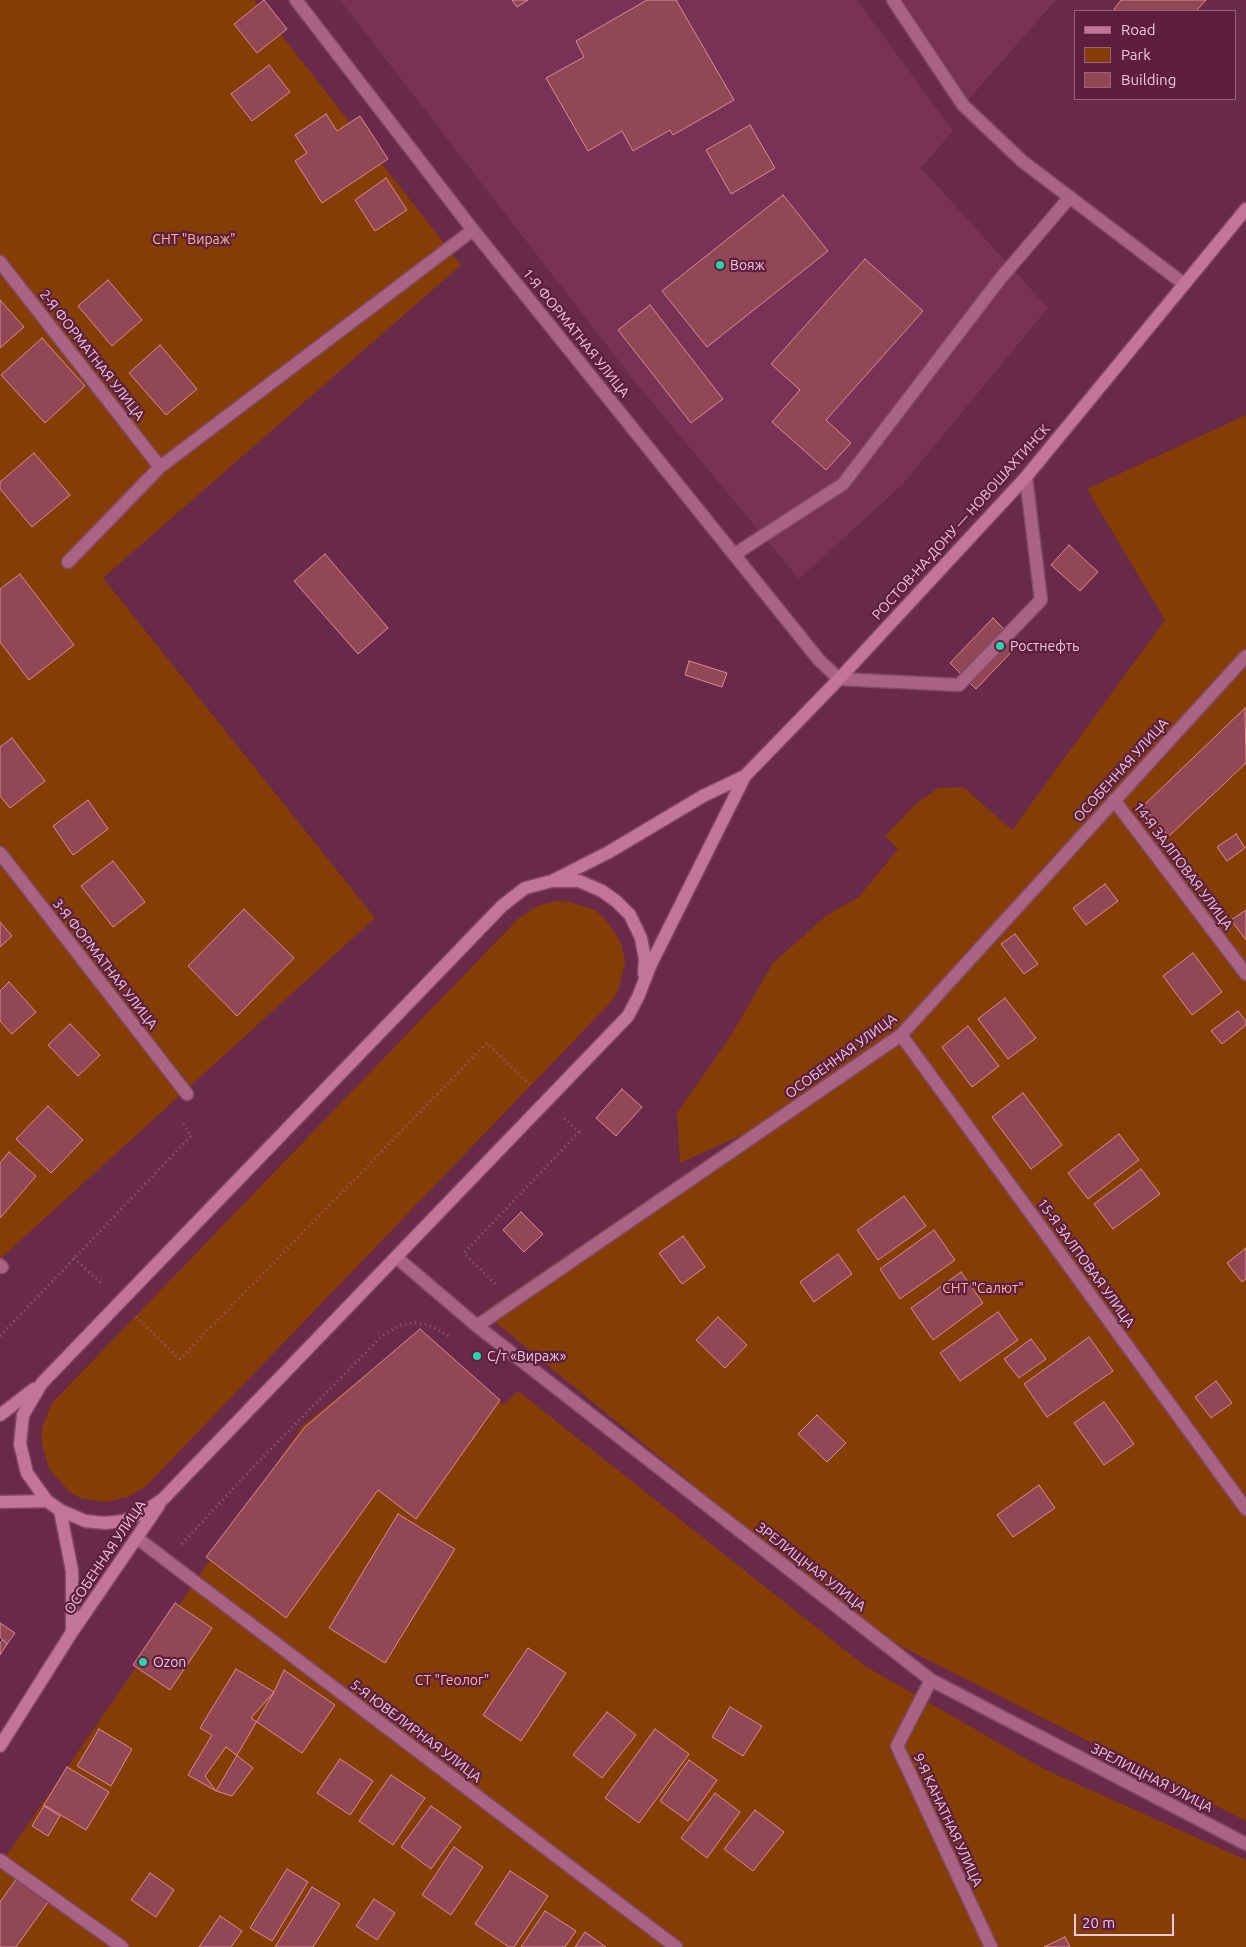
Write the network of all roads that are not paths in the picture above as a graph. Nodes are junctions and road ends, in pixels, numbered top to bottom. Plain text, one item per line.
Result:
1 (296, 0) edge
2 (892, 0) edge
3 (1070, 197) junction
4 (1246, 209) edge
5 (474, 230) junction
6 (0, 262) edge
7 (1184, 284) junction
8 (160, 467) junction
9 (1026, 477) junction
10 (735, 554) junction
11 (68, 562) dead end
12 (1246, 656) edge
13 (839, 679) junction
14 (744, 776) junction
15 (1114, 800) junction
16 (0, 853) edge
17 (552, 880) junction
18 (1246, 974) edge
19 (644, 979) junction
20 (901, 1035) junction
21 (186, 1094) dead end
22 (396, 1257) junction
23 (477, 1326) junction
24 (42, 1383) junction
25 (0, 1415) edge
26 (163, 1499) junction
27 (47, 1501) junction
28 (0, 1502) edge
29 (1246, 1509) edge
30 (60, 1510) junction
31 (137, 1538) junction
32 (72, 1632) junction
33 (931, 1680) junction
34 (0, 1746) edge
35 (1246, 1844) edge
36 (0, 1860) edge
37 (122, 1947) edge
38 (676, 1947) edge
39 (991, 1947) edge

1 - 5 street, 1-Я ФОРМАТНАЯ УЛИЦА
2 - 3 street
3 - 7 street
3 - 10 street
4 - 7 main road, РОСТОВ-НА-ДОНУ — НОВОШАХТИНСК
5 - 8 street
5 - 10 street, 1-Я ФОРМАТНАЯ УЛИЦА
6 - 8 street, 2-Я ФОРМАТНАЯ УЛИЦА
7 - 9 main road, РОСТОВ-НА-ДОНУ — НОВОШАХТИНСК
8 - 11 street
9 - 13 main road, РОСТОВ-НА-ДОНУ — НОВОШАХТИНСК
9 - 13 street
10 - 13 street, 1-Я ФОРМАТНАЯ УЛИЦА
12 - 15 street, ОСОБЕННАЯ УЛИЦА
13 - 14 main road, РОСТОВ-НА-ДОНУ — НОВОШАХТИНСК
14 - 17 main road
14 - 19 main road
15 - 18 street, 14-Я ЗАЛПОВАЯ УЛИЦА
15 - 20 street, ОСОБЕННАЯ УЛИЦА
16 - 21 street, 3-Я ФОРМАТНАЯ УЛИЦА
17 - 19 main road
17 - 24 main road
19 - 22 main road
20 - 23 street, ОСОБЕННАЯ УЛИЦА
20 - 29 street, 15-Я ЗАЛПОВАЯ УЛИЦА
22 - 23 street, ЗРЕЛИЩНАЯ УЛИЦА
22 - 26 main road
23 - 33 street, ЗРЕЛИЩНАЯ УЛИЦА
24 - 25 main road
24 - 27 main road
26 - 30 main road
26 - 31 main road, ОСОБЕННАЯ УЛИЦА
27 - 28 main road
27 - 30 main road
30 - 32 main road, ОСОБЕННАЯ УЛИЦА
31 - 32 main road, ОСОБЕННАЯ УЛИЦА
31 - 38 street, 5-Я ЮВЕЛИРНАЯ УЛИЦА
32 - 34 main road, ОСОБЕННАЯ УЛИЦА
33 - 35 street, ЗРЕЛИЩНАЯ УЛИЦА
33 - 39 street, 9-Я КАНАТНАЯ УЛИЦА
36 - 37 street

